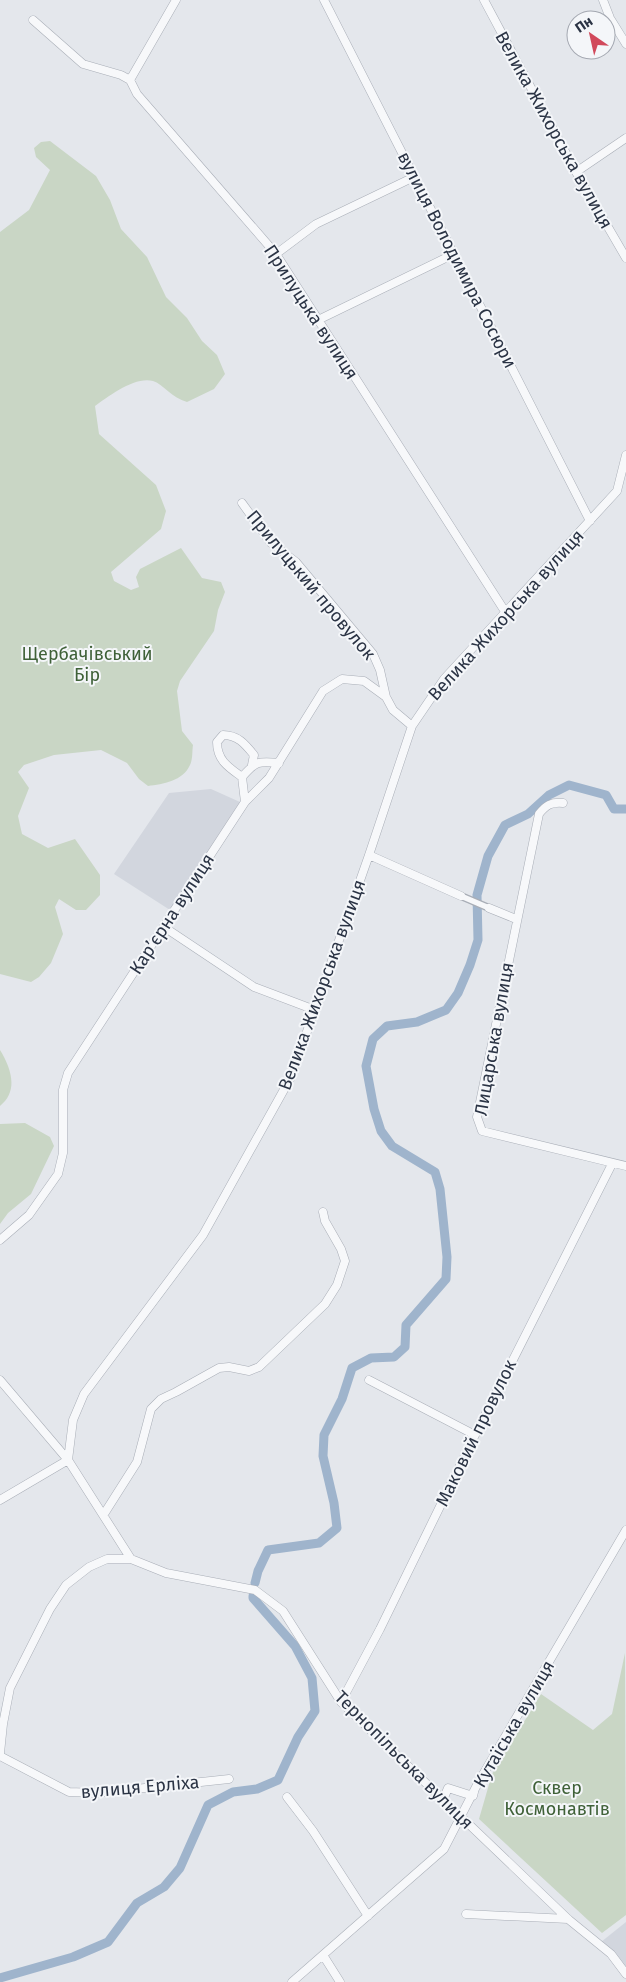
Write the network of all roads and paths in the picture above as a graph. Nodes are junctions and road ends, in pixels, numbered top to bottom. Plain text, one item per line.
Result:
1 (176, 0) edge
2 (324, 0) edge
3 (484, 0) edge
4 (604, 0) edge
5 (34, 20) dead end
6 (626, 44) edge
7 (130, 80) junction
8 (626, 138) edge
9 (576, 172) junction
10 (414, 177) junction
11 (276, 254) junction
12 (454, 254) junction
13 (626, 258) edge
14 (318, 320) junction
15 (626, 455) edge
16 (242, 503) dead end
17 (590, 521) junction
18 (506, 613) junction
19 (386, 697) junction
20 (412, 726) junction
21 (279, 763) junction
22 (252, 765) junction
23 (242, 777) junction
24 (245, 802) junction
25 (563, 803) dead end
26 (369, 855) junction
27 (461, 896) joint
28 (485, 907) joint
29 (516, 919) junction
30 (164, 927) junction
31 (315, 1010) junction
32 (612, 1164) junction
33 (626, 1166) edge
34 (323, 1212) dead end
35 (0, 1240) edge
36 (0, 1380) edge
37 (369, 1380) dead end
38 (475, 1435) junction
39 (68, 1460) junction
40 (0, 1500) edge
41 (104, 1514) junction
42 (626, 1530) edge
43 (131, 1559) junction
44 (341, 1702) junction
45 (0, 1754) edge
46 (228, 1779) dead end
47 (476, 1788) junction
48 (287, 1797) dead end
49 (443, 1800) junction
50 (462, 1818) junction
51 (466, 1914) dead end
52 (368, 1916) junction
53 (568, 1919) junction
54 (323, 1955) junction
55 (626, 1974) edge
56 (292, 1982) edge
57 (340, 1982) edge

1 - 7 street
2 - 10 street, вулиця Володимира Сосюри
3 - 9 street, Велика Жихорська вулиця
4 - 6 street
5 - 7 street
7 - 11 street, Прилуцька вулиця
8 - 9 street
9 - 13 street, Велика Жихорська вулиця
10 - 11 street
10 - 12 street, вулиця Володимира Сосюри
11 - 14 street, Прилуцька вулиця
12 - 14 street
12 - 17 street, вулиця Володимира Сосюри
14 - 18 street, Прилуцька вулиця
15 - 17 street, Велика Жихорська вулиця
16 - 19 street, Прилуцький провулок
17 - 18 street, Велика Жихорська вулиця
18 - 20 street, Велика Жихорська вулиця
19 - 20 street, Кар’єрна вулиця
19 - 21 street, Кар’єрна вулиця
20 - 26 street, Велика Жихорська вулиця
21 - 22 street
21 - 24 street, Кар’єрна вулиця
22 - 23 street
22 - 23 street
23 - 24 street
24 - 30 street, Кар’єрна вулиця
25 - 29 street, Лицарська вулиця
26 - 27 street
26 - 31 street, Велика Жихорська вулиця
27 - 28 street
28 - 29 street
29 - 32 street, Лицарська вулиця
30 - 31 street
30 - 35 street, Кар’єрна вулиця
31 - 39 street, Велика Жихорська вулиця
32 - 33 street, Лицарська вулиця
32 - 38 street, Маковий провулок
34 - 41 street
36 - 39 street
37 - 38 street
38 - 44 street, Маковий провулок
39 - 40 street
39 - 41 street
41 - 43 street
42 - 47 street, Кутаїська вулиця
43 - 44 street, Тернопільська вулиця
43 - 45 street
44 - 49 street, Тернопільська вулиця
45 - 46 street, вулиця Ерліха
47 - 49 street
47 - 50 street, Кутаїська вулиця
48 - 52 street
49 - 50 street, Тернопільська вулиця
50 - 52 street, Кутаїська вулиця
50 - 53 street, Тернопільська вулиця
51 - 53 street
52 - 54 street, Кутаїська вулиця
53 - 55 street, Тернопільська вулиця
54 - 56 street, Кутаїська вулиця
54 - 57 street

